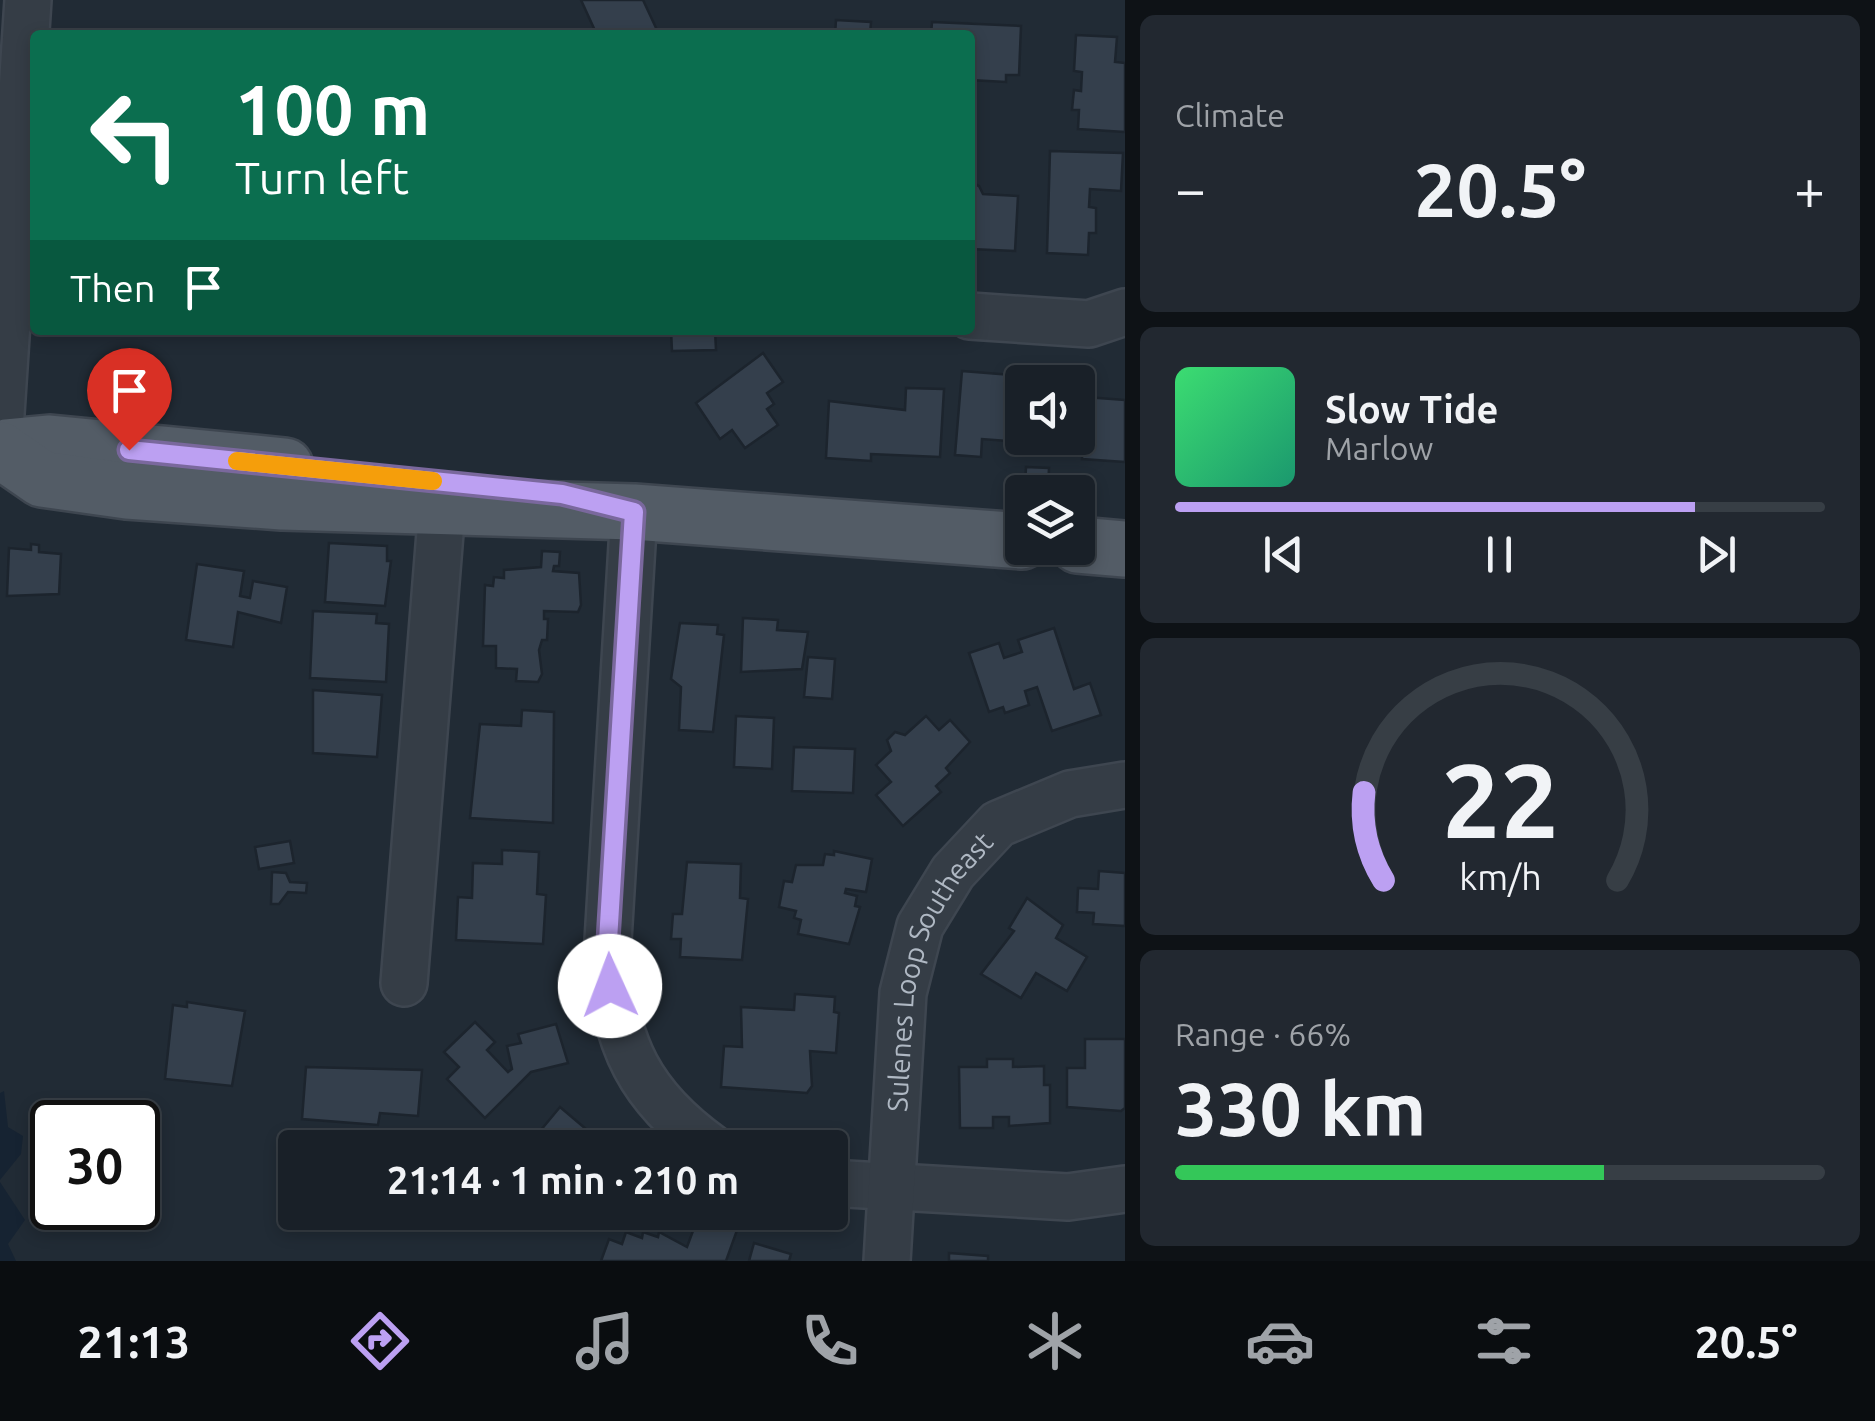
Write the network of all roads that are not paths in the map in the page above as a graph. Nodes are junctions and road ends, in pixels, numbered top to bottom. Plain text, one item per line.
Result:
1 (28, 0) edge
2 (10, 137) edge
3 (1125, 312) edge
4 (975, 316) edge
5 (0, 430) edge
6 (0, 449) edge
7 (442, 508) junction
8 (634, 512) junction
9 (1005, 540) edge
10 (1095, 546) edge
11 (1125, 549) edge
12 (1125, 784) edge
13 (404, 983) dead end
14 (687, 1130) edge
15 (848, 1184) edge
16 (892, 1188) junction
17 (1125, 1190) edge
18 (888, 1261) edge

1 - 2 street
2 - 5 street
3 - 4 street
6 - 7 main road
6 - 8 main road
7 - 8 main road
7 - 13 street
8 - 9 main road
8 - 14 street
10 - 11 main road
12 - 16 street, Sulenes Loop Southeast
15 - 16 street
16 - 17 street
16 - 18 street, Sulenes Loop Southeast

